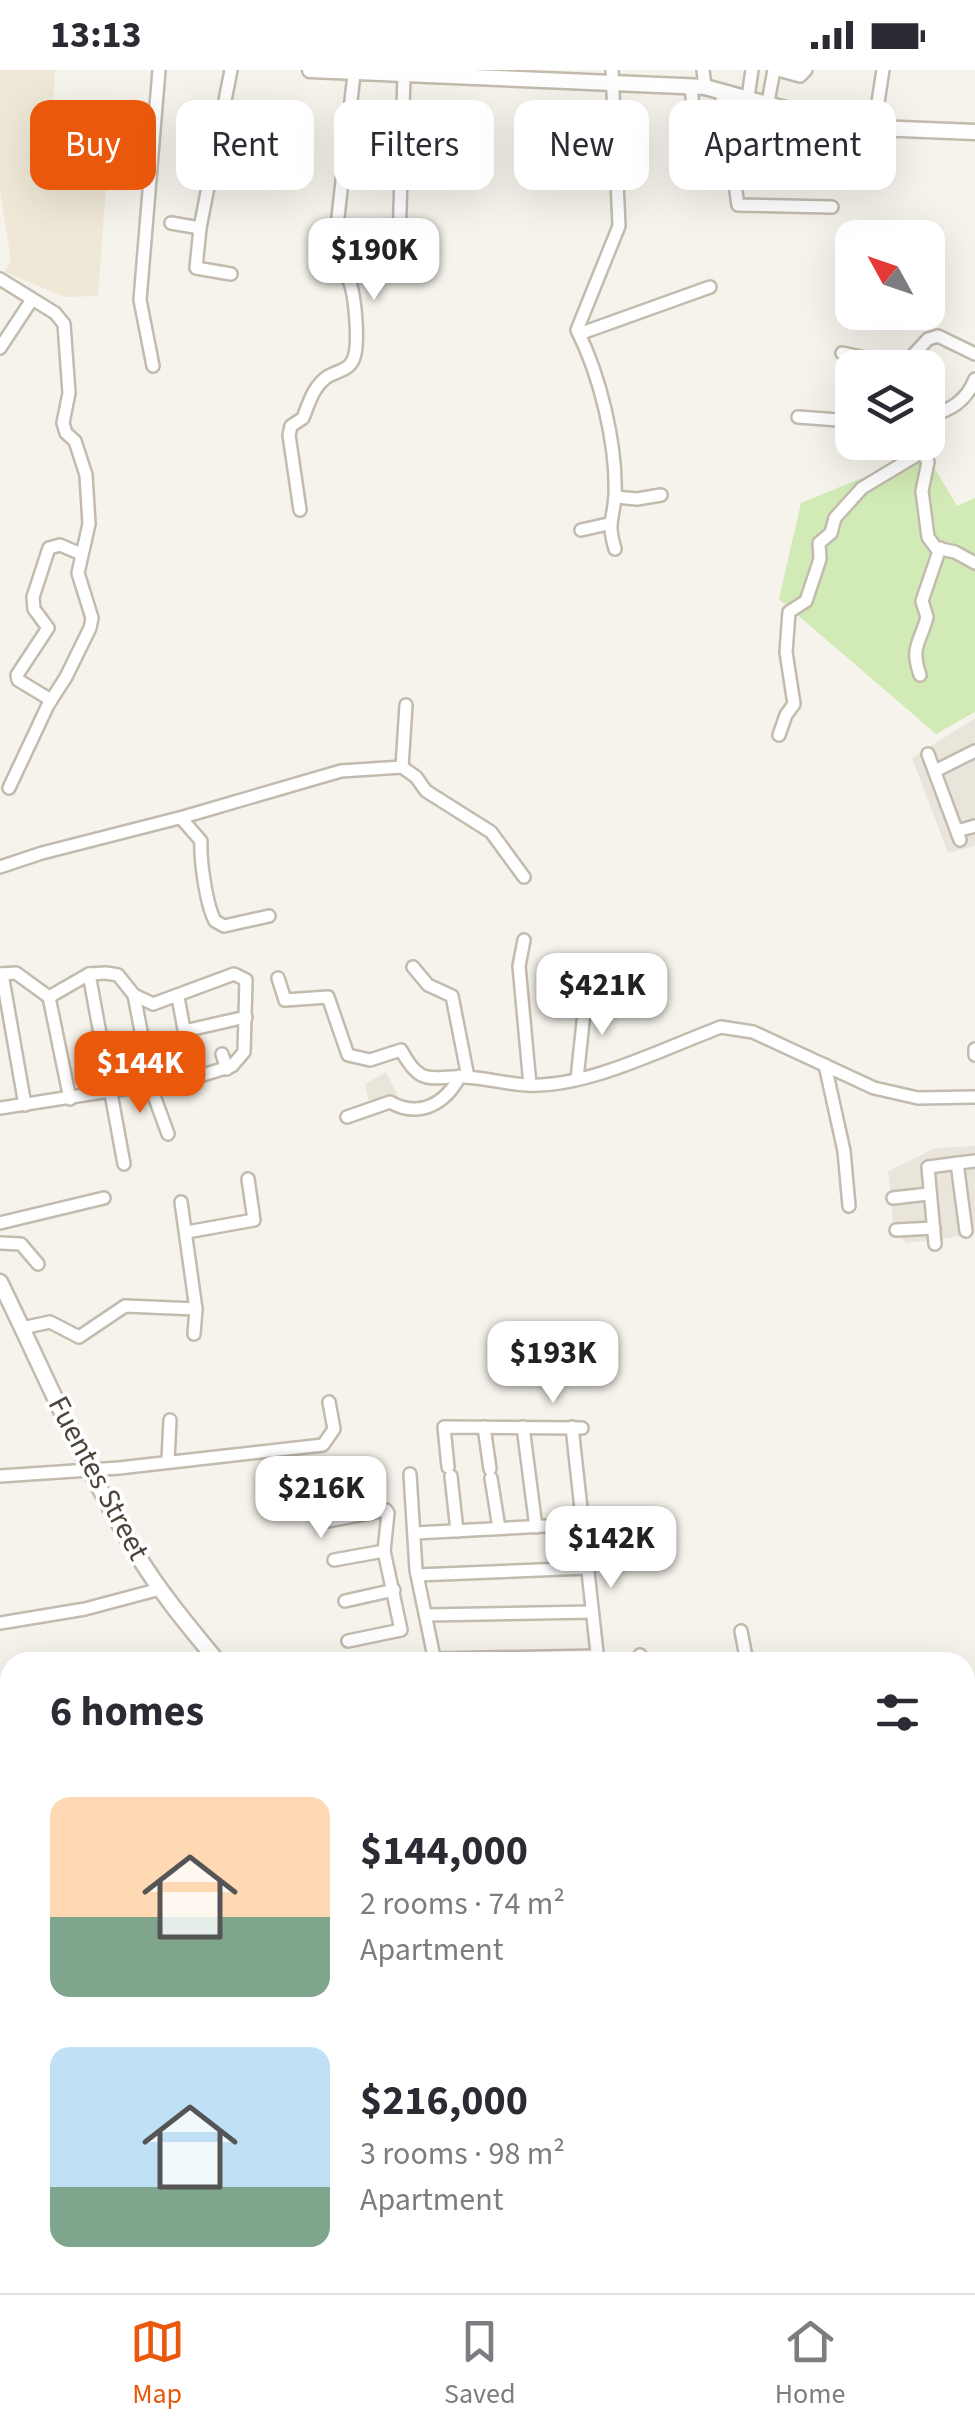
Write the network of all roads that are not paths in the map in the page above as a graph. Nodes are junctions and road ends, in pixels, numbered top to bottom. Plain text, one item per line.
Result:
1 (159, 70) edge
2 (232, 70) edge
3 (310, 70) edge
4 (703, 70) edge
5 (752, 70) edge
6 (776, 70) edge
7 (806, 70) edge
8 (882, 70) edge
9 (354, 74) junction
10 (410, 74) edge
11 (613, 77) edge
12 (706, 88) junction
13 (748, 97) junction
14 (703, 100) edge
15 (760, 100) edge
16 (768, 100) edge
17 (878, 100) edge
18 (896, 128) edge
19 (974, 130) edge
20 (832, 207) dead end
21 (171, 223) dead end
22 (200, 228) junction
23 (403, 249) dead end
24 (232, 274) dead end
25 (0, 279) edge
26 (710, 287) dead end
27 (31, 301) junction
28 (579, 334) junction
29 (0, 348) edge
30 (918, 350) edge
31 (975, 354) edge
32 (153, 366) dead end
33 (975, 380) edge
34 (945, 411) edge
35 (798, 417) dead end
36 (835, 420) edge
37 (902, 460) edge
38 (927, 460) edge
39 (661, 495) dead end
40 (615, 497) junction
41 (300, 510) dead end
42 (608, 524) junction
43 (581, 530) dead end
44 (940, 548) junction
45 (616, 549) dead end
46 (81, 554) junction
47 (975, 563) edge
48 (920, 675) dead end
49 (51, 700) junction
50 (406, 705) dead end
51 (779, 735) dead end
52 (975, 751) edge
53 (928, 754) dead end
54 (402, 767) junction
55 (935, 771) junction
56 (10, 788) dead end
57 (181, 818) junction
58 (975, 826) edge
59 (0, 867) edge
60 (524, 877) dead end
61 (269, 916) dead end
62 (524, 940) dead end
63 (412, 967) dead end
64 (1, 974) edge
65 (88, 974) junction
66 (278, 978) dead end
67 (586, 994) dead end
68 (134, 995) junction
69 (48, 997) junction
70 (178, 997) junction
71 (246, 1017) junction
72 (184, 1032) junction
73 (222, 1054) dead end
74 (825, 1065) junction
75 (227, 1069) junction
76 (464, 1076) junction
77 (193, 1078) junction
78 (577, 1079) junction
79 (152, 1086) junction
80 (530, 1086) junction
81 (110, 1092) junction
82 (975, 1097) edge
83 (70, 1099) junction
84 (25, 1105) junction
85 (0, 1108) edge
86 (347, 1117) dead end
87 (168, 1134) dead end
88 (975, 1161) edge
89 (957, 1162) junction
90 (124, 1164) dead end
91 (248, 1179) dead end
92 (928, 1194) junction
93 (104, 1198) dead end
94 (893, 1198) dead end
95 (181, 1202) dead end
96 (849, 1206) dead end
97 (0, 1224) edge
98 (934, 1228) junction
99 (896, 1230) dead end
100 (966, 1230) dead end
101 (187, 1232) junction
102 (0, 1242) edge
103 (935, 1244) dead end
104 (38, 1264) dead end
105 (0, 1282) edge
106 (196, 1309) junction
107 (22, 1328) junction
108 (194, 1334) dead end
109 (329, 1402) dead end
110 (170, 1420) dead end
111 (484, 1426) junction
112 (522, 1427) junction
113 (168, 1460) junction
114 (90, 1469) junction
115 (410, 1474) dead end
116 (0, 1476) edge
117 (361, 1485) dead end
118 (322, 1486) dead end
119 (368, 1514) junction
120 (583, 1524) junction
121 (536, 1526) junction
122 (499, 1528) junction
123 (457, 1530) junction
124 (414, 1532) junction
125 (384, 1551) junction
126 (334, 1560) dead end
127 (588, 1568) junction
128 (417, 1572) junction
129 (390, 1576) junction
130 (160, 1589) junction
131 (394, 1590) junction
132 (345, 1601) dead end
133 (592, 1612) junction
134 (426, 1615) junction
135 (0, 1623) edge
136 (741, 1631) dead end
137 (348, 1642) dead end
138 (210, 1652) edge
139 (432, 1652) edge
140 (597, 1652) edge
141 (745, 1652) edge

1 - 32 street
2 - 22 street
3 - 9 street
4 - 12 street
5 - 13 street
6 - 7 street
6 - 16 street
8 - 17 street
9 - 10 street
9 - 41 street
10 - 11 street
10 - 23 street
11 - 12 street
11 - 28 street
12 - 13 street
12 - 14 street
12 - 20 street
13 - 15 street
18 - 19 street
21 - 22 street
22 - 24 street
25 - 27 street
26 - 28 street
27 - 29 street
27 - 46 street
28 - 40 street
30 - 31 street
33 - 34 street
35 - 36 street
37 - 51 street
38 - 44 street
39 - 40 street
40 - 42 street
42 - 43 street
42 - 45 street
44 - 47 street
44 - 48 street
46 - 49 street
46 - 49 street
49 - 56 street
50 - 54 street
52 - 55 street
53 - 55 street
54 - 57 street
54 - 60 street
55 - 58 street
57 - 59 street
57 - 61 street
62 - 80 street
63 - 76 street
64 - 69 street
64 - 84 street
65 - 68 street
65 - 69 street
65 - 81 street
66 - 76 street
67 - 78 street
68 - 70 street
68 - 79 street
69 - 83 street
70 - 71 street
70 - 72 street
71 - 72 street
71 - 75 street
72 - 77 street
73 - 75 street
74 - 78 street
74 - 82 street
74 - 96 street
75 - 77 street
76 - 80 street
76 - 86 street
77 - 79 street
78 - 80 street
79 - 81 street
79 - 87 street
81 - 83 street
81 - 90 street
83 - 84 street
84 - 85 street
88 - 89 street
89 - 92 street
89 - 100 street
91 - 101 street
92 - 94 street
92 - 98 street
93 - 97 street
95 - 101 street
98 - 99 street
98 - 103 street
101 - 106 street
102 - 104 street
105 - 107 street, Fuentes Street
106 - 107 street
106 - 108 street
107 - 114 street, Fuentes Street
109 - 113 street
110 - 113 street
111 - 112 street
111 - 122 street
111 - 123 street
112 - 120 street
112 - 121 street
113 - 114 street
114 - 116 street
114 - 130 street, Fuentes Street
115 - 124 street
117 - 119 street
118 - 119 street
119 - 125 street
120 - 121 street
120 - 127 street
121 - 122 street
122 - 123 street
123 - 124 street
124 - 128 street
125 - 126 street
125 - 129 street
127 - 128 street
127 - 133 street
128 - 129 street
128 - 134 street
129 - 131 street
130 - 135 street
130 - 138 street, Fuentes Street
131 - 132 street
131 - 137 street
133 - 134 street
133 - 140 street
134 - 139 street
136 - 141 street

